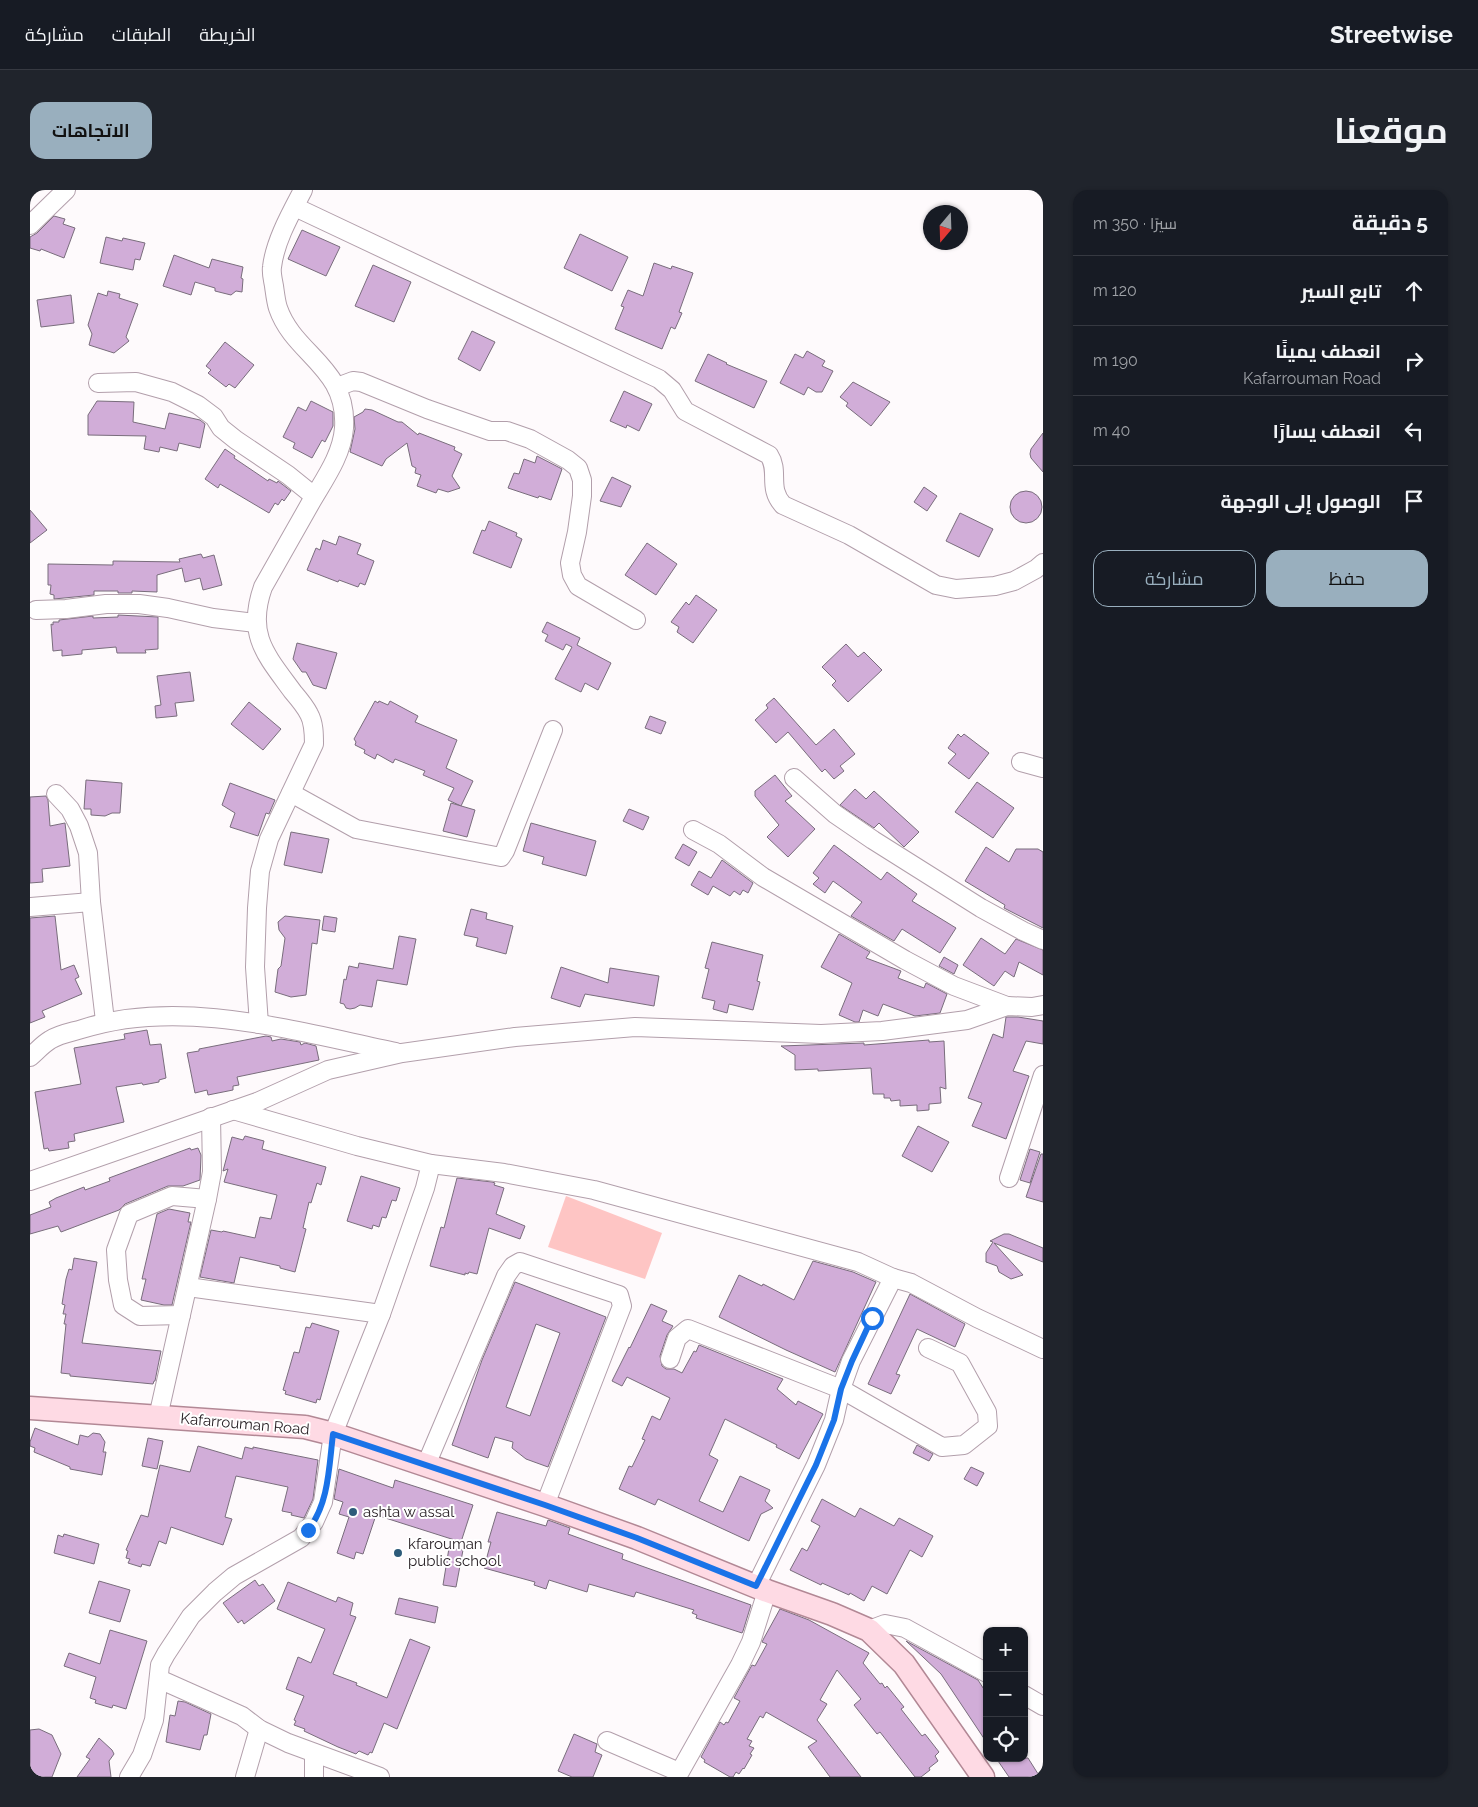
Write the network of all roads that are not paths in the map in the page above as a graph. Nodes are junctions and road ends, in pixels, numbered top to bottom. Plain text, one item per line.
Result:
1 (66, 190) edge
2 (303, 190) edge
3 (294, 207) junction
4 (30, 225) edge
5 (98, 383) dead end
6 (337, 386) junction
7 (314, 496) junction
8 (1043, 563) edge
9 (36, 610) dead end
10 (636, 620) dead end
11 (256, 623) junction
12 (553, 730) dead end
13 (1021, 762) dead end
14 (1043, 768) edge
15 (794, 778) dead end
16 (56, 794) dead end
17 (291, 794) junction
18 (693, 830) dead end
19 (91, 902) junction
20 (30, 906) edge
21 (1043, 940) edge
22 (1043, 1005) edge
23 (1007, 1006) junction
24 (105, 1022) junction
25 (259, 1024) junction
26 (402, 1053) junction
27 (30, 1057) edge
28 (1043, 1075) edge
29 (233, 1110) junction
30 (211, 1117) junction
31 (431, 1164) junction
32 (1009, 1178) dead end
33 (30, 1181) edge
34 (207, 1199) junction
35 (893, 1278) junction
36 (188, 1287) junction
37 (381, 1314) junction
38 (181, 1315) junction
39 (1041, 1346) edge
40 (928, 1348) dead end
41 (670, 1359) dead end
42 (841, 1389) junction
43 (30, 1408) edge
44 (158, 1417) junction
45 (333, 1434) junction
46 (426, 1465) junction
47 (545, 1505) junction
48 (762, 1588) junction
49 (868, 1630) junction
50 (985, 1672) edge
51 (159, 1679) junction
52 (1028, 1697) edge
53 (1043, 1706) edge
54 (259, 1729) junction
55 (606, 1741) dead end
56 (314, 1753) junction
57 (678, 1775) edge
58 (129, 1777) edge
59 (245, 1777) edge
60 (314, 1777) edge
61 (380, 1777) edge
62 (984, 1777) edge

1 - 4 street
2 - 3 street
3 - 6 street
3 - 8 street
5 - 7 street
6 - 7 street
6 - 10 street
7 - 11 street
9 - 11 street
11 - 17 street
12 - 17 street
13 - 14 street
15 - 21 street
16 - 19 street
17 - 25 street
18 - 23 street
19 - 20 street
19 - 24 street
22 - 23 street
23 - 26 street
24 - 25 street
24 - 27 street
25 - 26 street
26 - 29 street
28 - 32 street
29 - 30 street
29 - 31 street
30 - 33 street
30 - 34 street
31 - 35 street
31 - 37 street
34 - 36 street
34 - 38 street
35 - 39 street
35 - 42 street
36 - 37 street
36 - 38 street
37 - 45 street
38 - 44 street
40 - 42 street
41 - 42 street
42 - 48 street
43 - 44 main road, Kafarrouman Road
44 - 45 main road, Kafarrouman Road
45 - 46 main road, Kafarrouman Road
45 - 51 street
46 - 47 main road, Kafarrouman Road
46 - 47 street
47 - 48 main road, Kafarrouman Road
48 - 49 main road, Kafarrouman Road
48 - 57 street
49 - 50 street
49 - 62 main road, Kafarrouman Road
51 - 54 street
51 - 58 street
52 - 53 street
54 - 56 street
54 - 59 street
55 - 57 street
56 - 60 street
56 - 61 street

